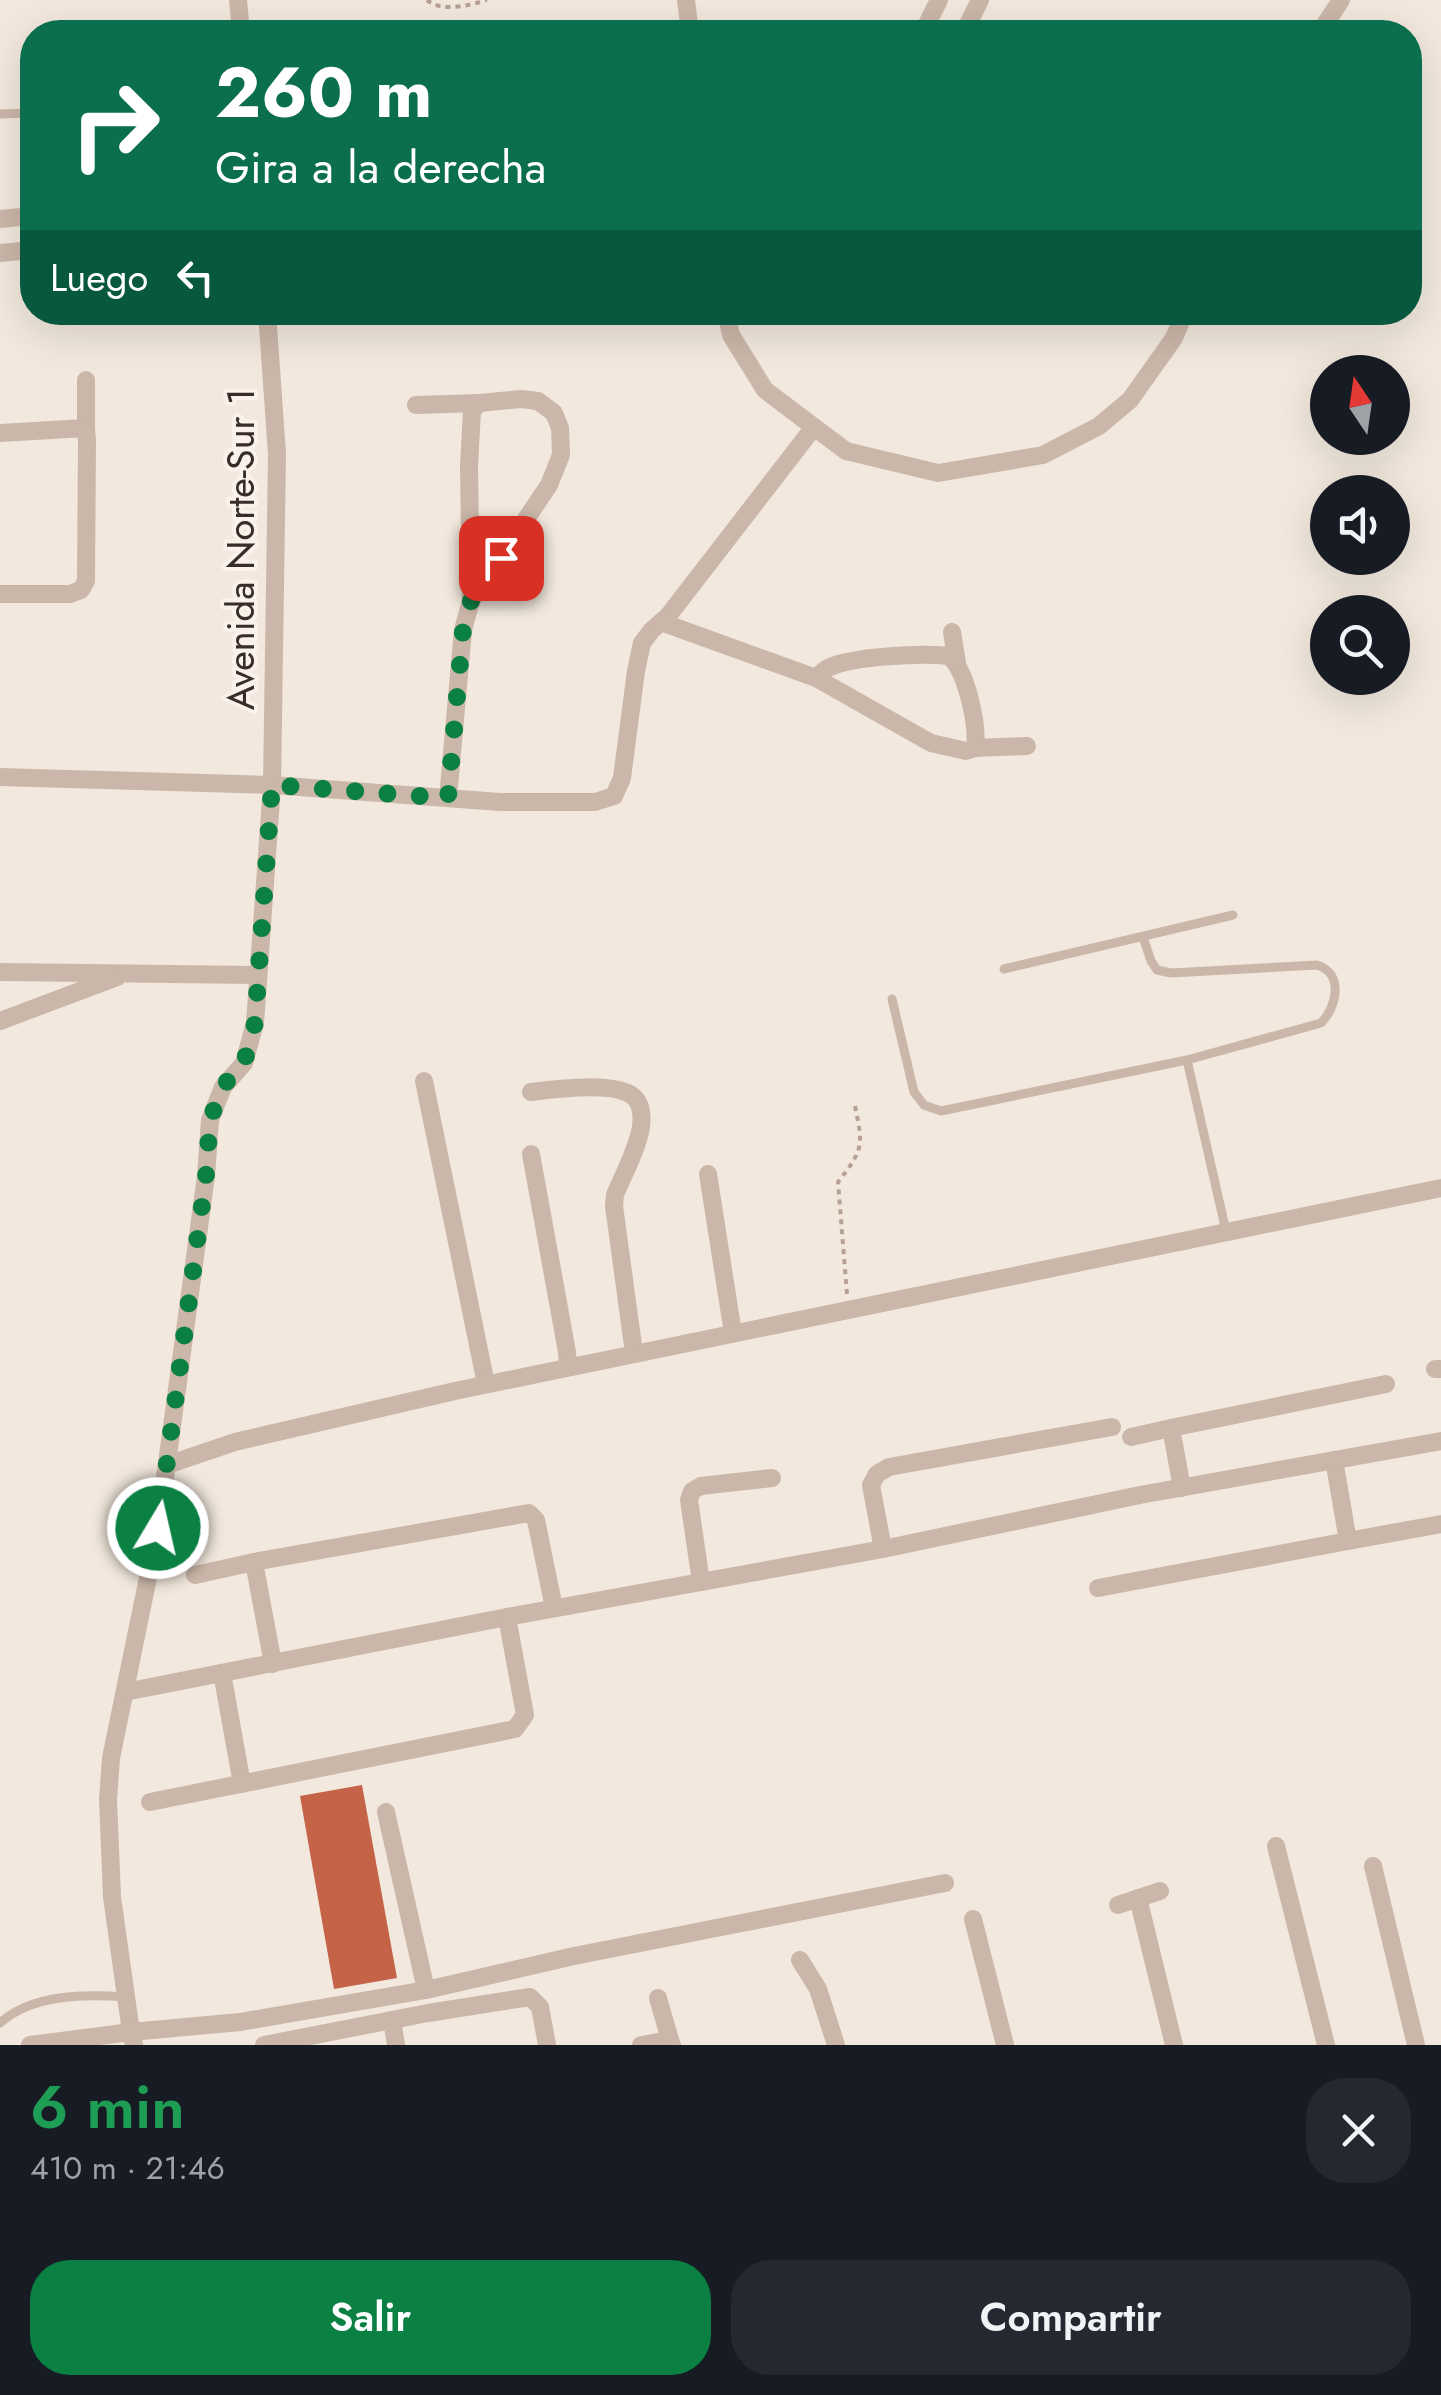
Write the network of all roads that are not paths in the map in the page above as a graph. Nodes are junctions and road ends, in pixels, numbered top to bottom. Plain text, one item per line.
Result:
1 (268, 325) edge
2 (729, 325) edge
3 (1180, 325) edge
4 (86, 380) dead end
5 (479, 403) junction
6 (416, 404) dead end
7 (814, 427) junction
8 (86, 428) junction
9 (0, 433) edge
10 (470, 538) junction
11 (507, 548) junction
12 (0, 594) edge
13 (471, 601) junction
14 (661, 622) junction
15 (952, 632) dead end
16 (956, 663) junction
17 (816, 678) junction
18 (1027, 746) dead end
19 (975, 748) junction
20 (0, 777) edge
21 (272, 785) junction
22 (448, 798) junction
23 (1233, 915) dead end
24 (1143, 937) junction
25 (1004, 970) dead end
26 (0, 972) edge
27 (126, 974) junction
28 (257, 975) junction
29 (892, 999) dead end
30 (0, 1021) edge
31 (1187, 1060) junction
32 (424, 1081) dead end
33 (531, 1092) dead end
34 (531, 1154) dead end
35 (708, 1174) dead end
36 (1441, 1188) edge
37 (1226, 1230) junction
38 (733, 1333) junction
39 (634, 1353) junction
40 (568, 1368) junction
41 (486, 1384) junction
42 (1386, 1384) dead end
43 (1112, 1427) dead end
44 (1171, 1428) junction
45 (1132, 1437) dead end
46 (1441, 1441) edge
47 (1334, 1460) junction
48 (167, 1465) junction
49 (772, 1478) dead end
50 (1182, 1488) junction
51 (1441, 1524) edge
52 (1348, 1541) junction
53 (883, 1548) junction
54 (254, 1562) junction
55 (195, 1576) dead end
56 (701, 1582) junction
57 (1098, 1588) dead end
58 (554, 1608) junction
59 (506, 1617) junction
60 (272, 1664) junction
61 (222, 1674) junction
62 (125, 1692) junction
63 (242, 1784) junction
64 (150, 1802) dead end
65 (386, 1812) dead end
66 (1276, 1846) dead end
67 (1373, 1866) dead end
68 (946, 1883) dead end
69 (1160, 1891) dead end
70 (1138, 1898) junction
71 (1118, 1905) dead end
72 (973, 1920) dead end
73 (800, 1960) dead end
74 (426, 1990) junction
75 (126, 1997) junction
76 (658, 1998) dead end
77 (392, 2020) junction
78 (0, 2024) edge
79 (132, 2038) edge
80 (671, 2042) edge
81 (30, 2045) edge
82 (264, 2045) edge
83 (396, 2045) edge
84 (547, 2045) edge
85 (641, 2045) edge
86 (836, 2045) edge
87 (1005, 2045) edge
88 (1174, 2045) edge
89 (1326, 2045) edge
90 (1416, 2045) edge

1 - 21 street, Avenida Norte-Sur 1
2 - 7 street
3 - 7 street
4 - 8 street
5 - 6 street
5 - 10 street
5 - 11 street
7 - 14 street
8 - 9 street
8 - 12 street
10 - 11 street
10 - 13 street
11 - 13 street
13 - 22 street
14 - 17 street
14 - 22 street
15 - 16 street
16 - 17 street
16 - 19 street
17 - 19 street
18 - 19 street
20 - 21 street
21 - 22 street
21 - 28 street, Avenida Norte-Sur 1
23 - 24 lane
24 - 25 lane
24 - 31 lane
26 - 27 street
27 - 28 street
27 - 30 street
28 - 48 street, Avenida Norte-Sur 1
29 - 31 lane
31 - 37 lane
32 - 41 street
33 - 39 street
34 - 40 street
35 - 38 street
36 - 37 street
37 - 38 street
38 - 39 street
39 - 40 street
40 - 41 street
41 - 48 street
42 - 44 street
43 - 53 street
44 - 45 street
44 - 50 street
46 - 47 street
47 - 50 street
47 - 52 street
48 - 62 street, Avenida Norte-Sur 1
49 - 56 street
50 - 53 street
51 - 52 street
52 - 57 street
53 - 56 street
54 - 55 street
54 - 58 street
54 - 60 street
56 - 58 street
58 - 59 street
59 - 60 street
59 - 63 street
60 - 61 street
61 - 62 street
61 - 63 street
62 - 75 street, Avenida Norte-Sur 1
63 - 64 street
65 - 74 street
66 - 89 street
67 - 90 street
68 - 74 street
69 - 70 street
70 - 71 street
70 - 88 street
72 - 87 street
73 - 86 street
74 - 79 street
75 - 78 lane
75 - 79 street, Avenida Norte-Sur 1
76 - 80 street
77 - 82 street
77 - 83 street
77 - 84 street
79 - 81 street
80 - 85 street

